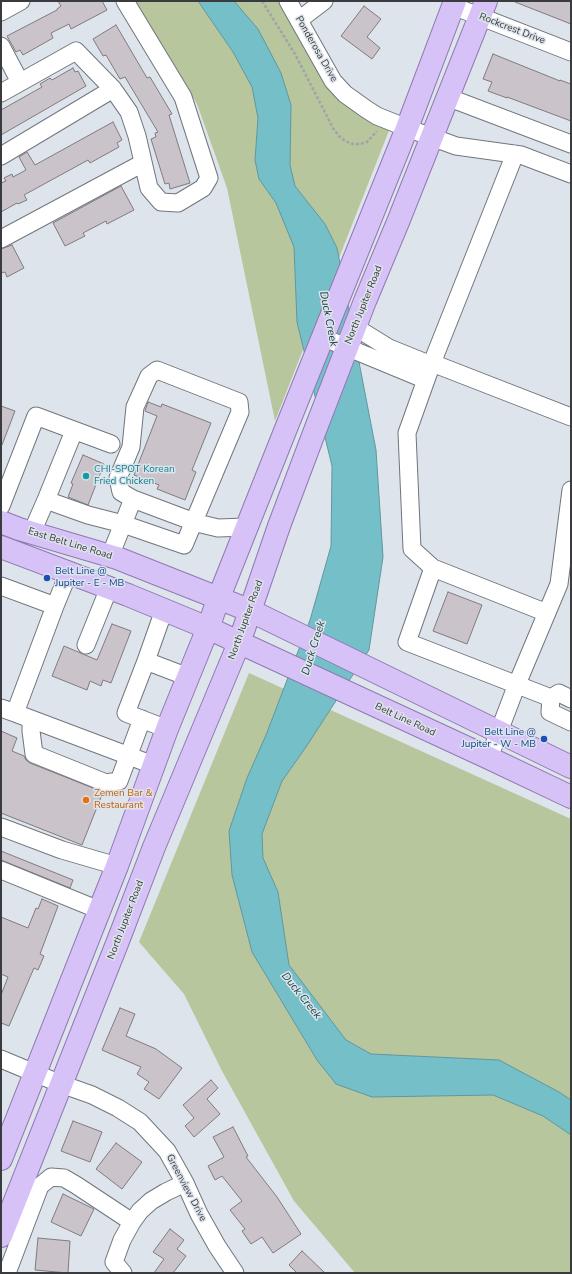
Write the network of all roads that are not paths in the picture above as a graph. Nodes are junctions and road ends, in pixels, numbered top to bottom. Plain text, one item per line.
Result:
1 (21, 1) edge
2 (125, 1) edge
3 (288, 1) edge
4 (324, 1) edge
5 (454, 3) edge
6 (482, 8) edge
7 (1, 12) edge
8 (299, 20) junction
9 (1, 46) edge
10 (571, 52) edge
11 (20, 82) junction
12 (113, 89) junction
13 (1, 93) edge
14 (447, 97) junction
15 (407, 128) junction
16 (432, 137) junction
17 (571, 144) edge
18 (515, 154) junction
19 (1, 156) edge
20 (143, 163) junction
21 (571, 174) edge
22 (1, 239) edge
23 (355, 327) junction
24 (322, 337) junction
25 (347, 347) junction
26 (386, 355) junction
27 (430, 370) junction
28 (571, 417) edge
29 (74, 431) junction
30 (111, 444) dead end
31 (5, 482) edge
32 (571, 490) edge
33 (133, 499) junction
34 (46, 500) junction
35 (1, 506) edge
36 (1, 522) edge
37 (193, 522) junction
38 (123, 524) junction
39 (246, 527) junction
40 (32, 532) junction
41 (1, 547) edge
42 (110, 556) junction
43 (433, 568) junction
44 (69, 572) junction
45 (1, 586) edge
46 (109, 588) junction
47 (219, 597) junction
48 (55, 606) junction
49 (164, 610) junction
50 (251, 611) junction
51 (547, 613) junction
52 (208, 628) junction
53 (239, 643) junction
54 (86, 644) dead end
55 (146, 661) junction
56 (188, 677) junction
57 (517, 684) junction
58 (551, 698) junction
59 (571, 699) edge
60 (8, 711) edge
61 (31, 719) junction
62 (142, 719) junction
63 (571, 722) edge
64 (167, 729) junction
65 (499, 733) junction
66 (128, 756) junction
67 (489, 758) junction
68 (153, 765) junction
69 (571, 767) edge
70 (571, 797) edge
71 (1, 827) edge
72 (117, 866) junction
73 (1, 870) edge
74 (142, 876) junction
75 (99, 910) junction
76 (1, 1059) edge
77 (36, 1073) junction
78 (61, 1084) junction
79 (1, 1157) edge
80 (185, 1183) junction
81 (132, 1222) junction
82 (1, 1236) edge
83 (119, 1268) edge
84 (7, 1273) edge
85 (235, 1273) edge

1 - 7 street
2 - 20 street
3 - 8 street, Ponderosa Drive
4 - 8 street
5 - 6 street, Rockcrest Drive
5 - 15 main road
6 - 10 street, Rockcrest Drive
6 - 14 main road, North Jupiter Road
8 - 15 street, Ponderosa Drive
9 - 11 street
11 - 12 street
11 - 13 street
12 - 19 street
12 - 20 street
14 - 16 main road, North Jupiter Road
14 - 17 street
15 - 16 street, Ponderosa Drive
15 - 24 main road
16 - 18 street, Ponderosa Drive
16 - 23 main road, North Jupiter Road
18 - 21 street, Ponderosa Drive
18 - 27 street
20 - 22 street
23 - 25 main road, North Jupiter Road
23 - 26 street
24 - 25 street
24 - 39 main road
25 - 26 street
25 - 50 main road, North Jupiter Road
26 - 27 street
27 - 28 street
27 - 43 street
29 - 30 street
29 - 31 street
29 - 34 street
31 - 35 street
32 - 51 street
33 - 37 street
33 - 37 street
33 - 38 street
34 - 38 street
34 - 40 street
36 - 40 main road, East Belt Line Road
37 - 38 street
37 - 39 street
38 - 42 street
39 - 47 main road
40 - 42 main road, East Belt Line Road
41 - 44 main road
42 - 47 main road, East Belt Line Road
43 - 51 street
43 - 57 street
44 - 46 main road
44 - 48 street
45 - 48 street
46 - 49 main road
46 - 54 street
47 - 50 main road, East Belt Line Road
47 - 52 main road
48 - 60 street
49 - 52 main road
49 - 55 street
50 - 53 main road, North Jupiter Road
50 - 65 main road
51 - 57 street
52 - 53 main road
52 - 56 main road
53 - 67 main road, Belt Line Road
53 - 74 main road, North Jupiter Road
55 - 56 street
55 - 62 street
56 - 64 main road
57 - 58 street
57 - 65 street
58 - 59 street
58 - 63 street
60 - 61 street
61 - 66 street
61 - 66 street
62 - 64 street
62 - 66 street
64 - 68 main road
65 - 67 street
65 - 69 main road
66 - 68 street
67 - 70 main road, Belt Line Road
68 - 72 main road
71 - 72 street
72 - 74 main road
72 - 75 main road
73 - 75 street
74 - 78 main road, North Jupiter Road
75 - 77 main road
76 - 77 street, Greenview Drive
77 - 78 street, Greenview Drive
77 - 79 main road
78 - 80 street, Greenview Drive
78 - 82 main road, North Jupiter Road
80 - 81 street
80 - 85 street, Greenview Drive
81 - 83 street
81 - 84 street

